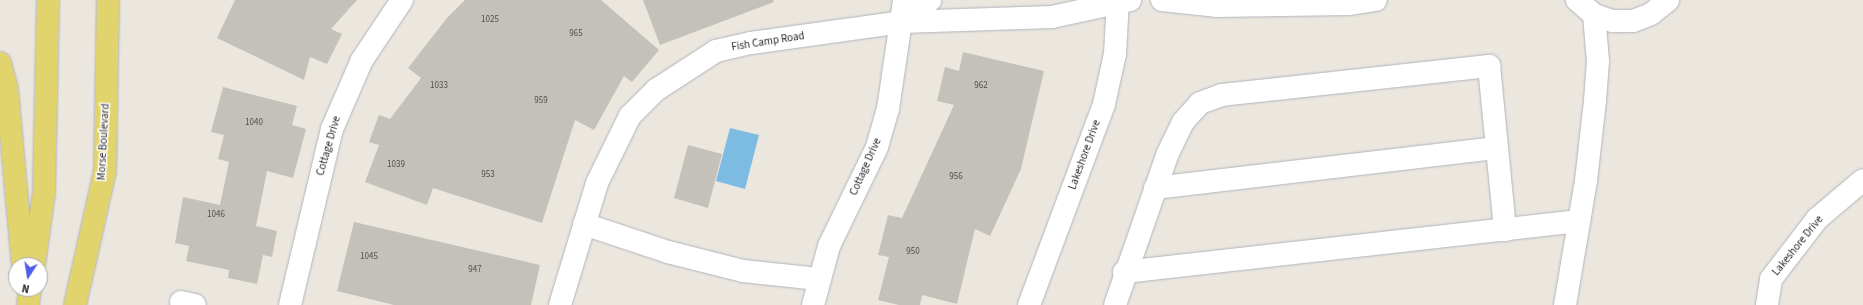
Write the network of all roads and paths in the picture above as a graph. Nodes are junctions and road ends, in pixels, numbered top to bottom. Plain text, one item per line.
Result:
1 (48, 0) edge
2 (108, 0) edge
3 (402, 0) edge
4 (904, 0) edge
5 (930, 0) edge
6 (1118, 0) edge
7 (1130, 0) edge
8 (1162, 0) edge
9 (1376, 0) edge
10 (1577, 0) edge
11 (1668, 0) edge
12 (1594, 15) junction
13 (902, 22) junction
14 (0, 63) edge
15 (1497, 148) junction
16 (1863, 180) edge
17 (1155, 188) junction
18 (1579, 221) junction
19 (584, 224) junction
20 (1505, 230) junction
21 (22, 257) edge
22 (35, 257) edge
23 (1124, 272) junction
24 (819, 279) junction
25 (75, 305) edge
26 (290, 305) edge
27 (560, 305) edge
28 (813, 305) edge
29 (1029, 305) edge
30 (1115, 305) edge
31 (1565, 305) edge
32 (1767, 305) edge

1 - 22 main road
2 - 25 main road, Morse Boulevard
3 - 26 street, Cottage Drive
4 - 13 street, Cottage Drive
5 - 13 street
6 - 7 street, Fish Camp Road
6 - 13 street, Fish Camp Road
6 - 29 street, Lakeshore Drive
8 - 9 street
10 - 12 street
11 - 12 street
12 - 18 street
13 - 19 street, Fish Camp Road
13 - 24 street, Cottage Drive
14 - 21 main road
15 - 17 street
15 - 17 street
15 - 20 street
16 - 32 street, Lakeshore Drive
17 - 23 street
18 - 20 street
18 - 31 street
19 - 24 street
19 - 27 street, Fish Camp Road
20 - 23 street
23 - 30 street
24 - 28 street, Cottage Drive

